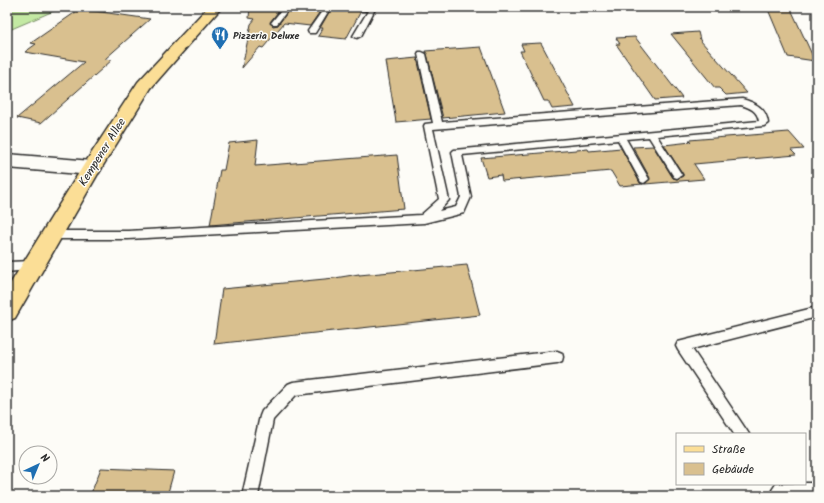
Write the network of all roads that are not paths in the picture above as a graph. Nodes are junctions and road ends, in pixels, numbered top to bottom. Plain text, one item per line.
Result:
1 (215, 7) edge
2 (287, 7) edge
3 (328, 7) edge
4 (356, 7) edge
5 (275, 23) dead end
6 (312, 31) dead end
7 (357, 36) dead end
8 (422, 54) dead end
9 (438, 125) junction
10 (651, 134) junction
11 (620, 136) junction
12 (7, 160) edge
13 (92, 168) junction
14 (677, 175) dead end
15 (644, 179) dead end
16 (424, 219) junction
17 (52, 235) junction
18 (34, 266) junction
19 (7, 267) edge
20 (7, 310) edge
21 (817, 312) edge
22 (557, 357) dead end
23 (741, 433) edge
24 (780, 490) edge
25 (817, 491) edge
26 (250, 496) edge

1 - 13 main road, Kempener Allee
2 - 5 lane
3 - 6 lane
4 - 7 lane
8 - 9 lane
9 - 10 lane
9 - 16 lane
10 - 11 lane
10 - 14 lane
11 - 15 lane
11 - 16 lane
12 - 13 street
13 - 17 main road, Kempener Allee
16 - 17 lane
17 - 18 main road, Kempener Allee
18 - 19 lane
18 - 20 main road, Kempener Allee
21 - 23 lane
22 - 26 lane
24 - 25 lane

